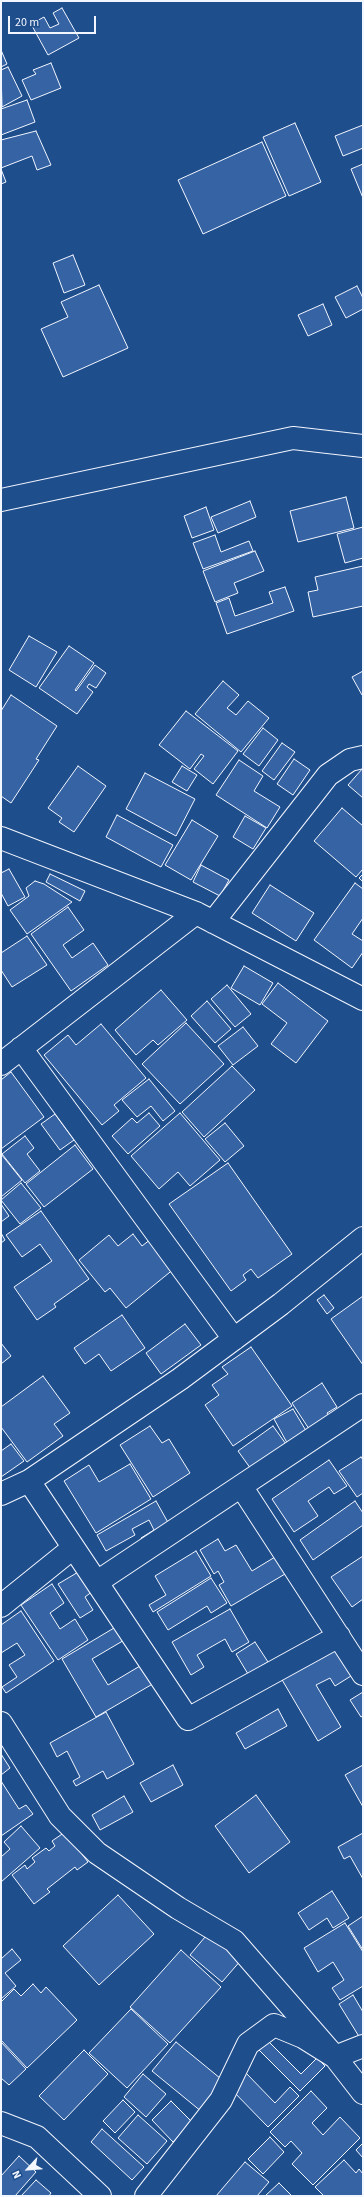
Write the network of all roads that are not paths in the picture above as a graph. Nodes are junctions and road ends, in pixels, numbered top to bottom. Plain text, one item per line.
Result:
1 (363, 446) edge
2 (1, 500) edge
3 (363, 757) edge
4 (1, 838) edge
5 (204, 917) junction
6 (363, 999) edge
7 (21, 1048) junction
8 (1, 1064) edge
9 (363, 1238) edge
10 (234, 1339) junction
11 (363, 1404) edge
12 (29, 1481) junction
13 (241, 1486) junction
14 (1, 1494) edge
15 (73, 1548) junction
16 (96, 1582) junction
17 (1, 1606) edge
18 (338, 1636) junction
19 (363, 1674) edge
20 (1, 1723) edge
21 (363, 2046) edge
22 (335, 2056) junction
23 (363, 2092) edge
24 (1, 2123) edge
25 (100, 2196) edge
26 (146, 2196) edge

1 - 2 street
3 - 5 street
4 - 5 street
5 - 6 street
5 - 7 street
7 - 8 street
7 - 10 street
9 - 10 street
10 - 12 street
11 - 13 street
12 - 14 street
12 - 15 street
13 - 16 street
13 - 18 street
15 - 16 street
15 - 17 street
16 - 18 street
18 - 19 street
20 - 22 street
21 - 22 street
22 - 23 street
22 - 26 street
24 - 25 street

